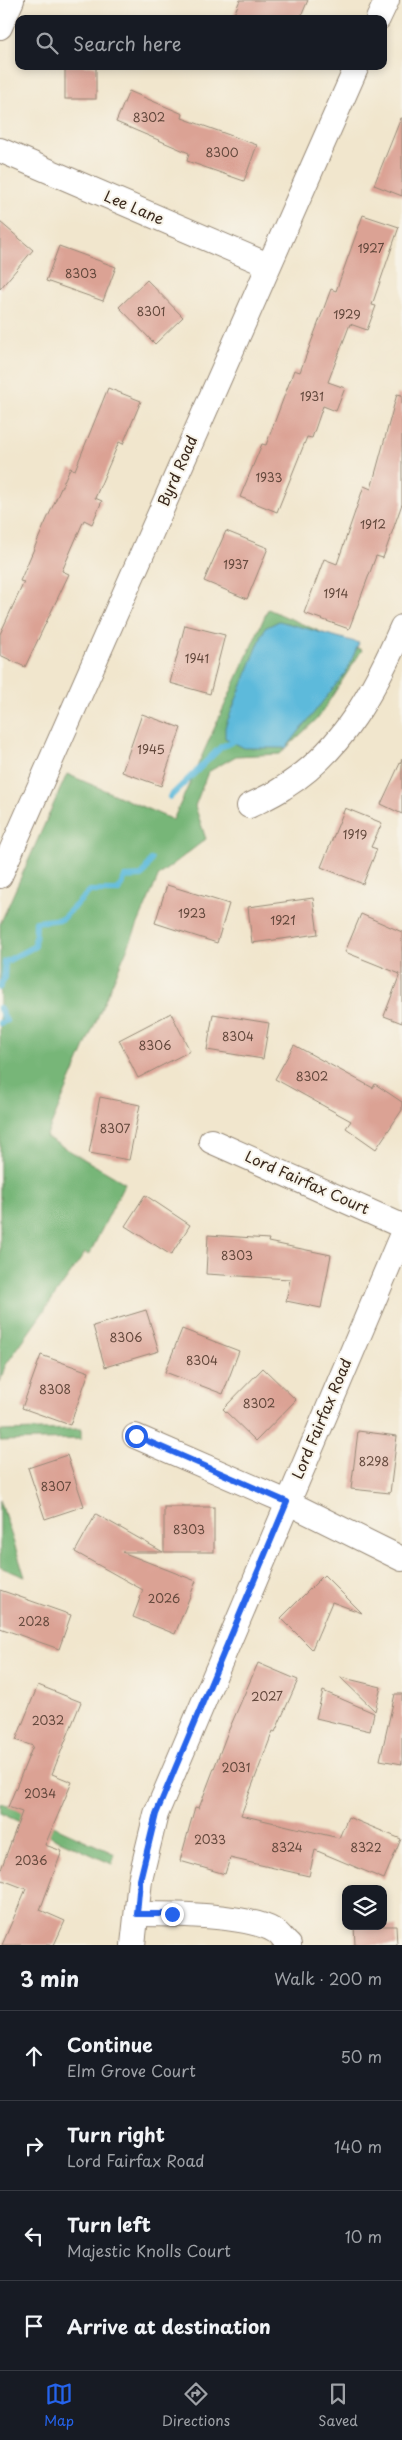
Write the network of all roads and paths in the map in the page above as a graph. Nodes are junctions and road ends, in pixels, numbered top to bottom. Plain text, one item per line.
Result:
1 (12, 0) edge
2 (387, 0) edge
3 (380, 15) edge
4 (0, 27) edge
5 (355, 70) edge
6 (0, 150) edge
7 (268, 265) junction
8 (402, 627) edge
9 (249, 806) dead end
10 (0, 876) edge
11 (211, 1141) dead end
12 (402, 1226) edge
13 (402, 1234) edge
14 (136, 1436) dead end
15 (287, 1502) junction
16 (402, 1559) edge
17 (137, 1914) junction
18 (132, 1945) edge
19 (288, 1945) edge

1 - 4 street
2 - 3 street
5 - 7 street, Byrd Road
6 - 7 street, Lee Lane
7 - 10 street, Byrd Road
8 - 9 street
11 - 12 street, Lord Fairfax Court
13 - 15 street, Lord Fairfax Road
14 - 15 street
15 - 16 street
15 - 17 street, Lord Fairfax Road
17 - 18 street, Lord Fairfax Road
17 - 19 street

